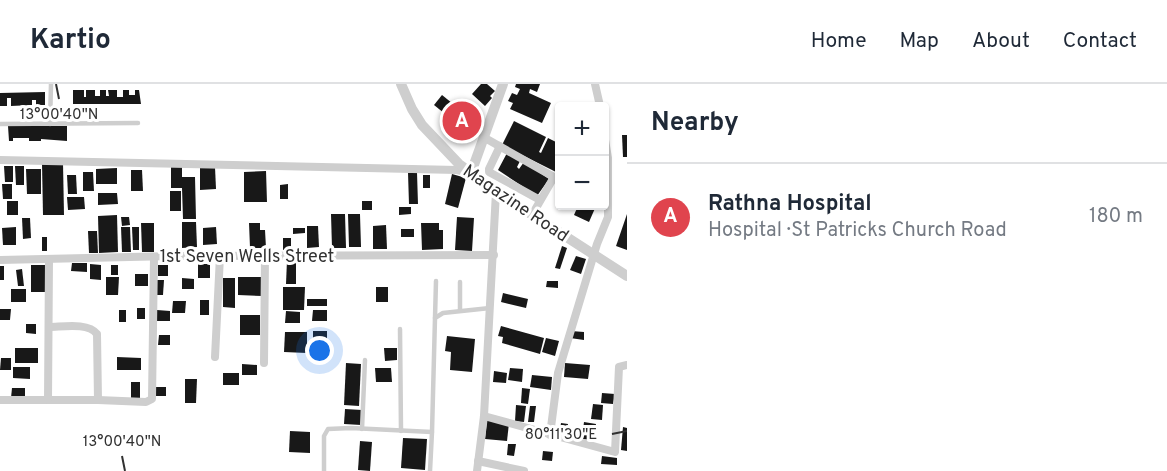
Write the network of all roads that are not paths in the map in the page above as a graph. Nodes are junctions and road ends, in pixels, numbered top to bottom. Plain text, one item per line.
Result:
1 (51, 84) edge
2 (401, 84) edge
3 (503, 84) edge
4 (595, 84) edge
5 (599, 102) edge
6 (138, 123) dead end
7 (0, 124) edge
8 (50, 124) junction
9 (485, 138) junction
10 (500, 146) junction
11 (608, 156) edge
12 (0, 160) edge
13 (471, 174) junction
14 (496, 192) junction
15 (540, 200) junction
16 (532, 215) junction
17 (494, 255) junction
18 (594, 255) junction
19 (220, 256) junction
20 (265, 256) junction
21 (154, 257) junction
22 (49, 259) junction
23 (0, 260) edge
24 (627, 276) edge
25 (436, 281) dead end
26 (460, 282) dead end
27 (491, 308) junction
28 (459, 310) junction
29 (435, 318) junction
30 (49, 327) junction
31 (400, 329) dead end
32 (215, 357) dead end
33 (364, 360) dead end
34 (264, 363) dead end
35 (627, 364) edge
36 (0, 400) edge
37 (48, 400) junction
38 (98, 400) junction
39 (484, 416) junction
40 (362, 429) junction
41 (401, 431) junction
42 (432, 432) junction
43 (550, 435) junction
44 (478, 461) junction
45 (324, 471) edge
46 (430, 471) edge
47 (477, 471) edge
48 (524, 471) edge

1 - 8 lane
2 - 13 street, Magazine Road
3 - 9 street
4 - 5 street
6 - 8 lane
7 - 8 lane
9 - 10 street
9 - 13 street
10 - 15 street
10 - 15 street
11 - 18 street
12 - 13 street
13 - 14 street, Magazine Road
14 - 16 street, Magazine Road
14 - 17 street
15 - 16 street
16 - 18 street, Magazine Road
17 - 20 street, 1st Seven Wells Street
17 - 27 street
18 - 24 street, Magazine Road
18 - 43 street
19 - 20 street, 1st Seven Wells Street
19 - 21 street, 1st Seven Wells Street
19 - 32 street
20 - 34 street
21 - 22 street, 1st Seven Wells Street
21 - 38 street
22 - 23 street, 1st Seven Wells Street
22 - 30 street
25 - 29 lane
26 - 28 lane
27 - 28 lane
27 - 39 street
28 - 29 lane
29 - 42 lane
30 - 37 street
30 - 38 street
31 - 41 lane
33 - 40 lane
35 - 43 street
36 - 37 street
37 - 38 street
39 - 43 street
39 - 44 street
40 - 41 lane
40 - 45 lane
41 - 42 lane
42 - 46 lane
44 - 47 street
44 - 48 street

